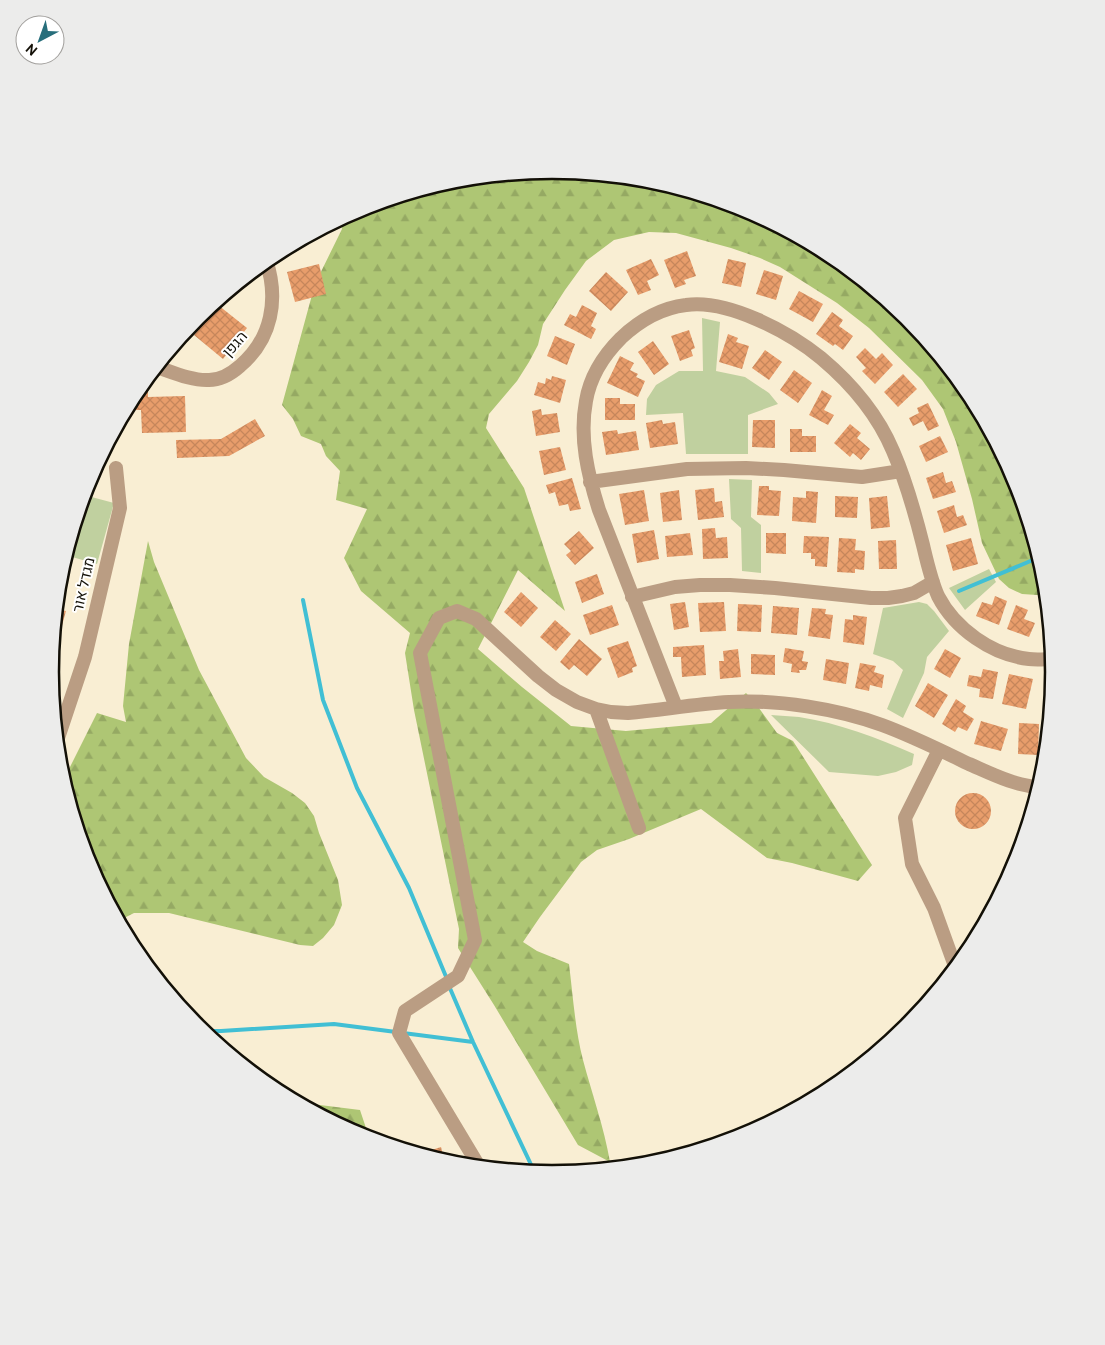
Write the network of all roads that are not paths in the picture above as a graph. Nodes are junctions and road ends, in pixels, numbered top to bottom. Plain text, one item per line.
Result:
1 (269, 269) edge
2 (163, 369) edge
3 (116, 468) dead end
4 (901, 471) junction
5 (590, 482) junction
6 (933, 582) junction
7 (632, 597) junction
8 (1046, 658) edge
9 (676, 707) junction
10 (596, 709) junction
11 (62, 723) edge
12 (939, 750) junction
13 (1032, 787) edge
14 (639, 828) dead end
15 (953, 961) edge
16 (475, 1160) edge

1 - 2 street, הגפן
3 - 11 street, מגדל אור
4 - 5 street
4 - 5 street
4 - 6 street
5 - 7 street
6 - 7 street
6 - 8 street
7 - 9 street
9 - 10 street
9 - 12 street
10 - 14 street
10 - 16 street
12 - 13 street
12 - 15 street

